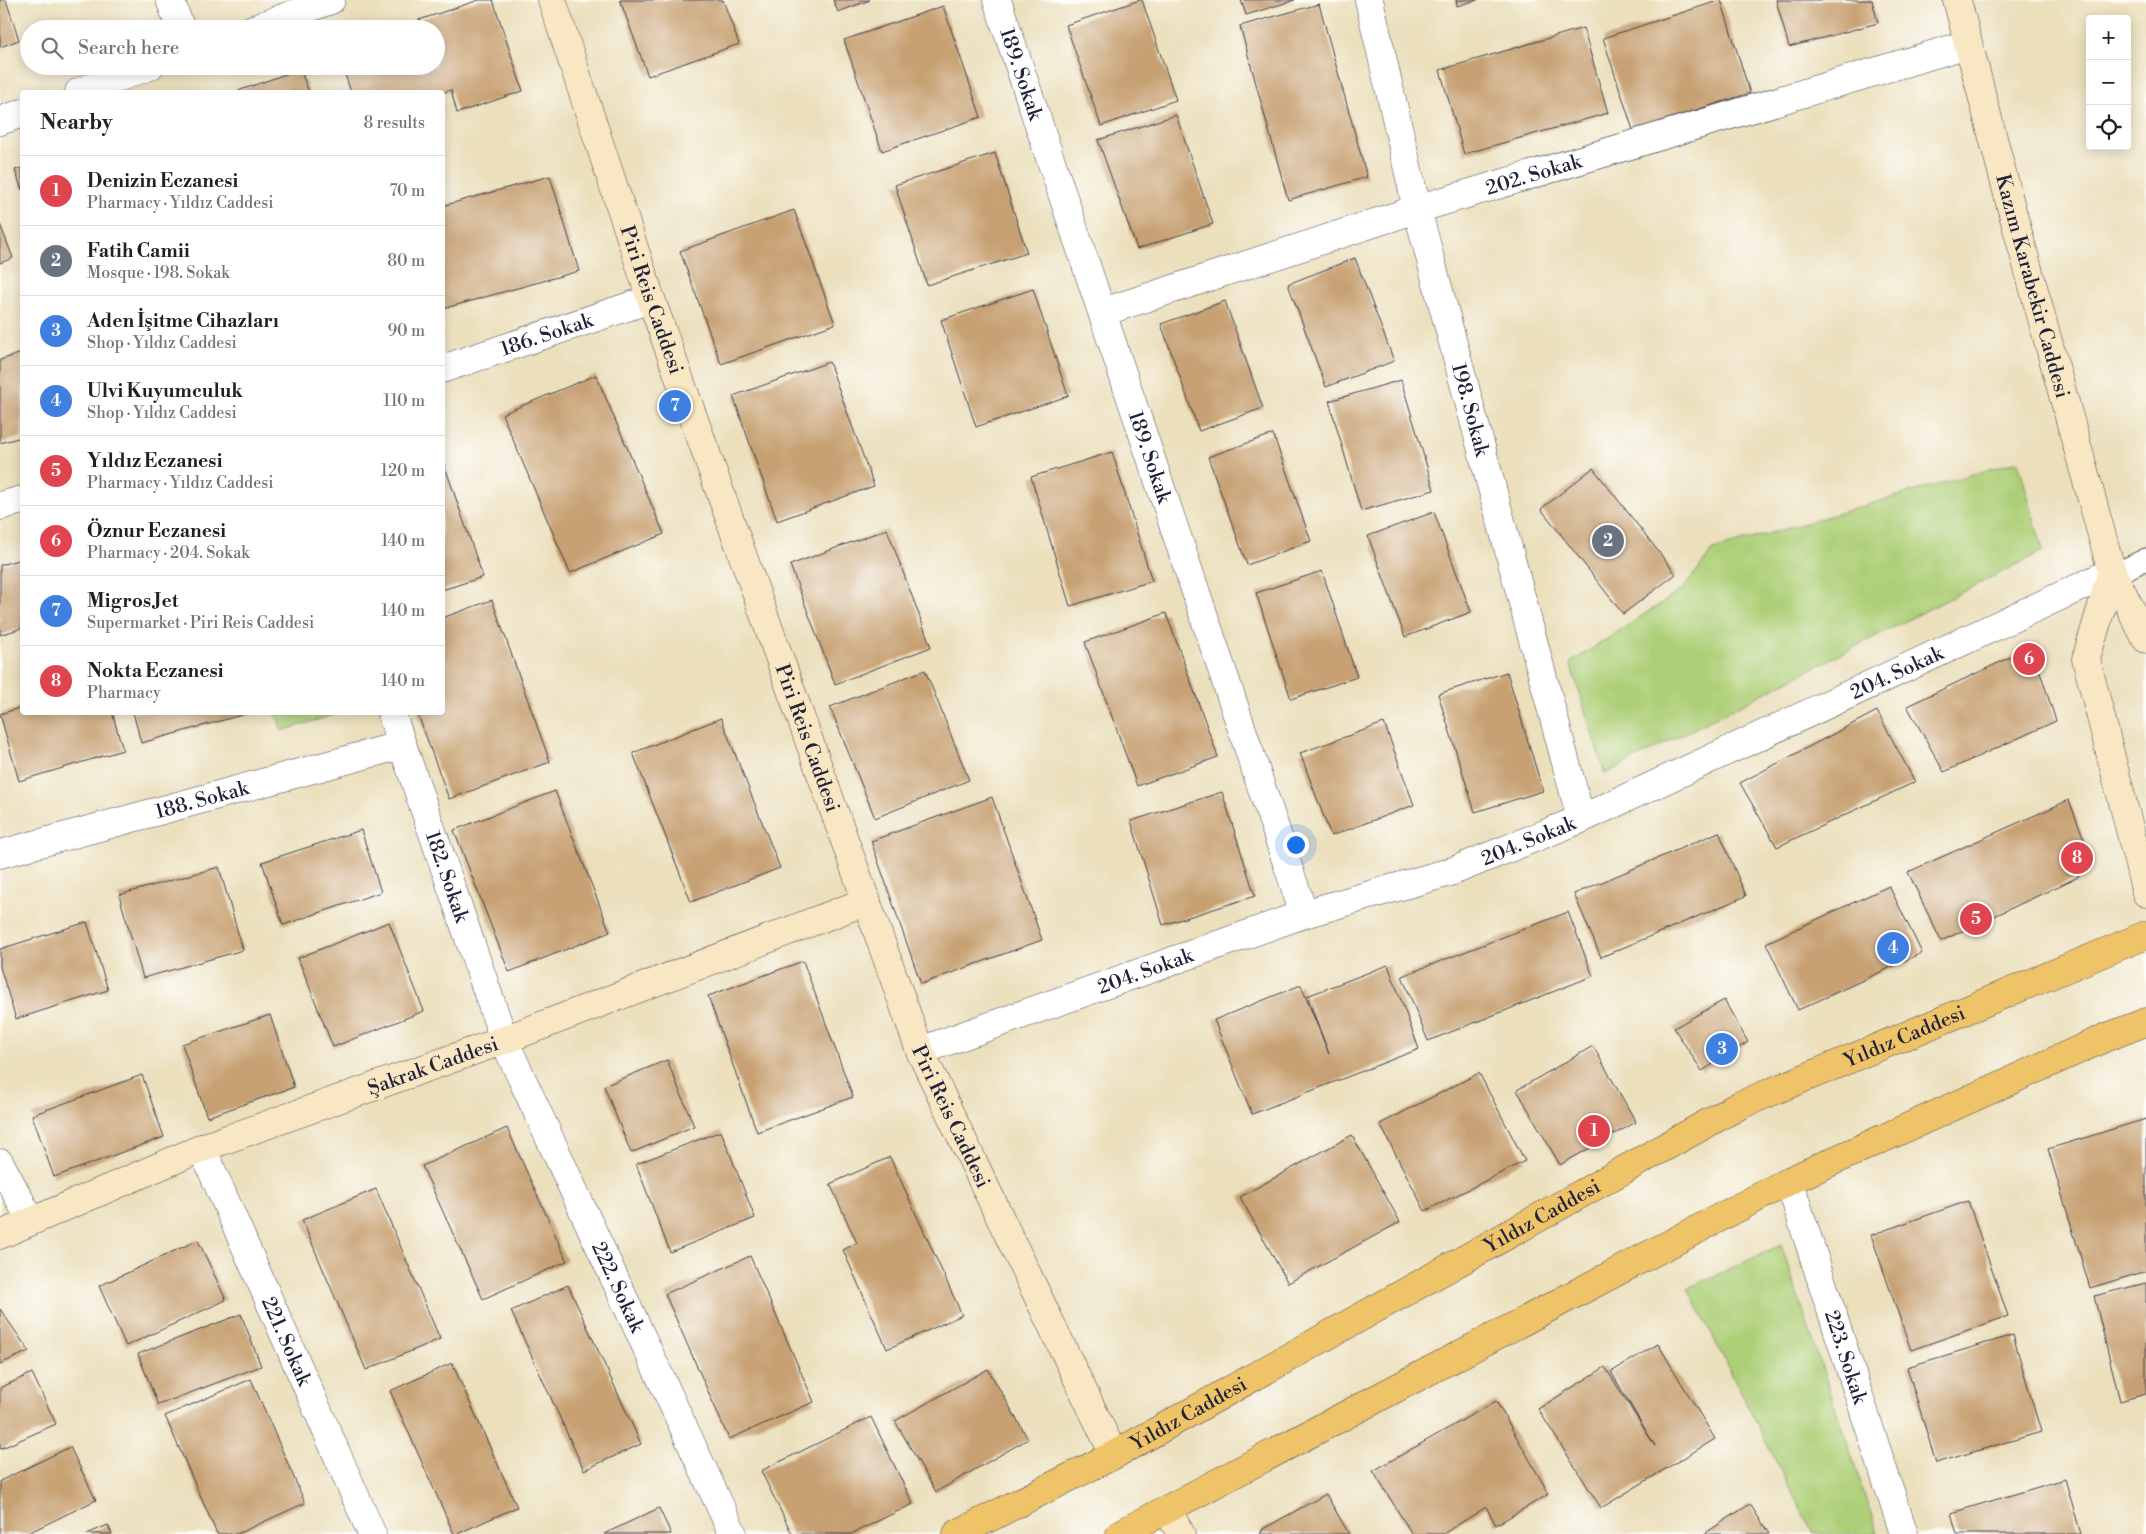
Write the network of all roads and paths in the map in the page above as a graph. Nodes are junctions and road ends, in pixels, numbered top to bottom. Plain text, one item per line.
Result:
1 (170, 0) edge
2 (331, 0) edge
3 (552, 0) edge
4 (997, 0) edge
5 (1369, 0) edge
6 (1957, 0) edge
7 (178, 20) edge
8 (277, 20) edge
9 (1968, 44) junction
10 (125, 75) edge
11 (84, 90) edge
12 (20, 114) edge
13 (0, 121) edge
14 (1417, 210) junction
15 (651, 299) junction
16 (1103, 312) junction
17 (445, 368) edge
18 (20, 501) edge
19 (0, 506) edge
20 (2146, 559) edge
21 (2112, 572) junction
22 (2146, 639) edge
23 (392, 715) edge
24 (402, 745) junction
25 (1581, 819) junction
26 (0, 854) edge
27 (2146, 893) edge
28 (867, 901) junction
29 (1304, 914) junction
30 (2146, 935) edge
31 (2146, 1022) edge
32 (504, 1040) junction
33 (920, 1051) junction
34 (202, 1148) junction
35 (0, 1163) edge
36 (1789, 1181) junction
37 (31, 1221) junction
38 (0, 1235) edge
39 (1114, 1455) junction
40 (1167, 1510) junction
41 (372, 1534) edge
42 (733, 1534) edge
43 (957, 1534) edge
44 (1120, 1534) edge
45 (1181, 1534) edge
46 (1904, 1534) edge

1 - 7 street
2 - 8 street
3 - 15 street, Piri Reis Caddesi
4 - 16 street, 189. Sokak
5 - 14 street, 198. Sokak
6 - 9 street, Kazım Karabekir Caddesi
9 - 14 street, 202. Sokak
9 - 21 street, Kazım Karabekir Caddesi
10 - 11 street
12 - 13 street
14 - 16 street, 202. Sokak
14 - 25 street, 198. Sokak
15 - 17 street, 186. Sokak
15 - 28 street, Piri Reis Caddesi
16 - 29 street, 189. Sokak
18 - 19 street
20 - 21 lane
21 - 22 street, Kazım Karabekir Caddesi
21 - 25 street, 204. Sokak
21 - 27 street
23 - 24 street, 182. Sokak
24 - 26 street, 188. Sokak
24 - 32 street, 182. Sokak
25 - 29 street, 204. Sokak
28 - 32 street, Şakrak Caddesi
28 - 33 street, Piri Reis Caddesi
29 - 33 street, 204. Sokak
30 - 39 main road, Yıldız Caddesi
31 - 36 main road
32 - 34 street, Şakrak Caddesi
32 - 42 street, 222. Sokak
33 - 39 street, Piri Reis Caddesi
34 - 37 street, Şakrak Caddesi
34 - 41 street, 221. Sokak
35 - 37 street
36 - 40 main road
36 - 46 street, 223. Sokak
37 - 38 street, Şakrak Caddesi
39 - 43 main road, Yıldız Caddesi
40 - 44 main road
40 - 45 street

